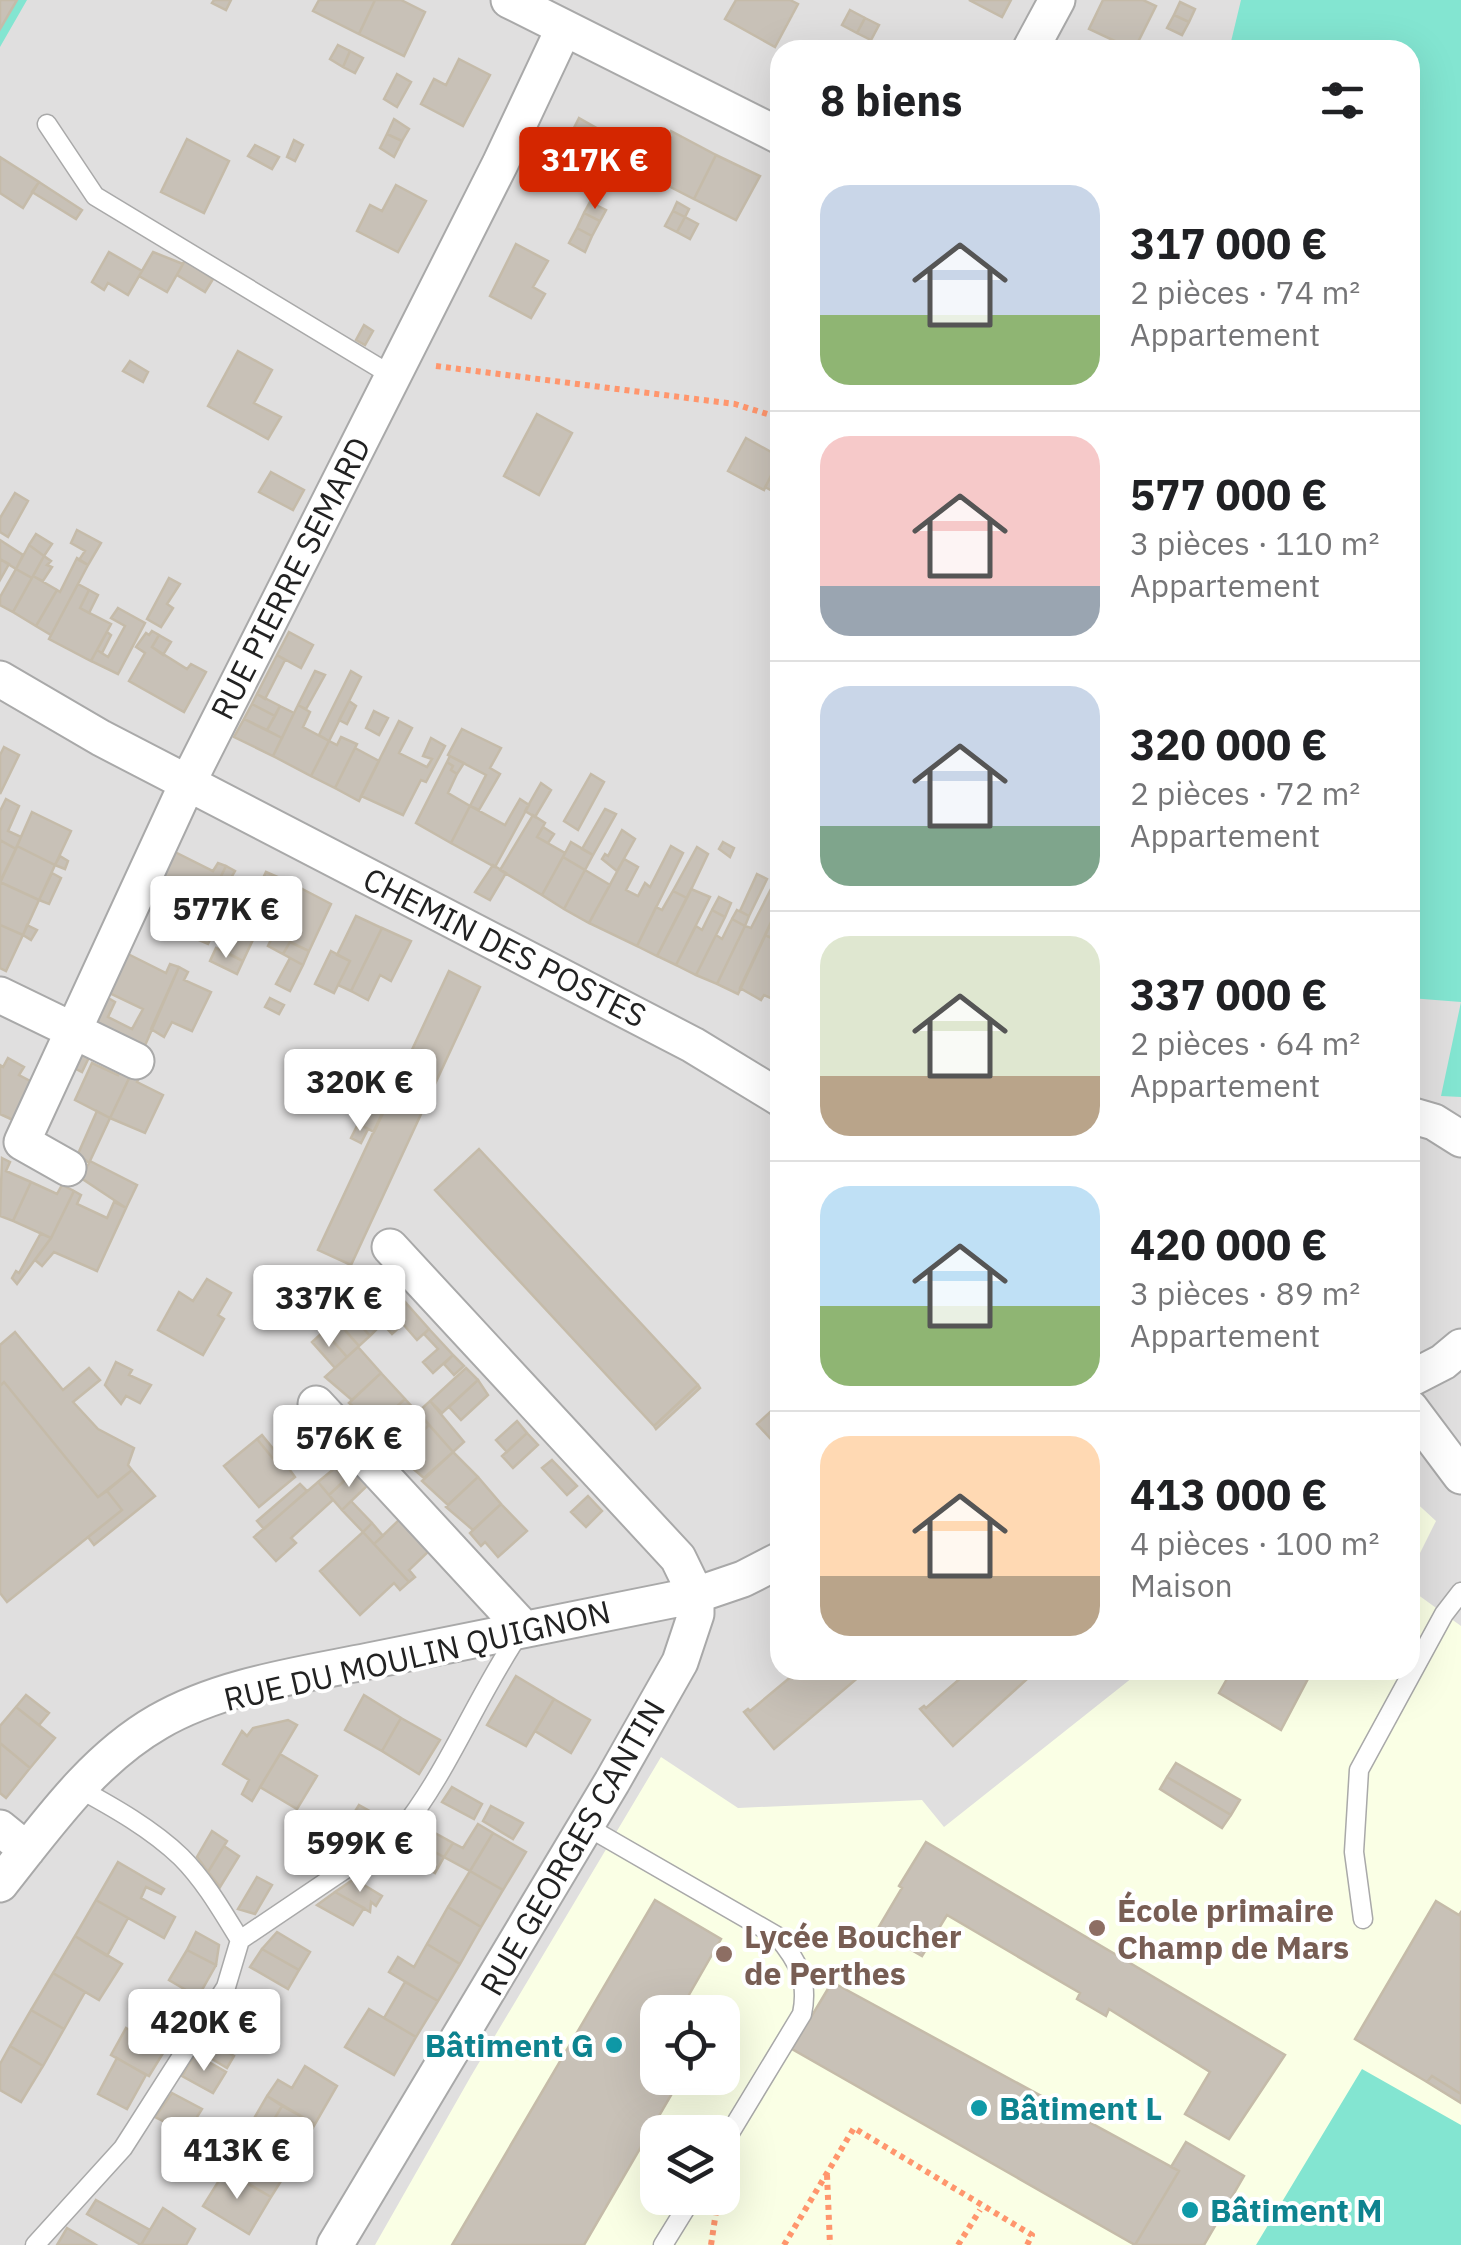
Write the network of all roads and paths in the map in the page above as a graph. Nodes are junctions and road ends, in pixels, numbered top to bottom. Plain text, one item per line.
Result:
1 (509, 0) edge
2 (1056, 0) edge
3 (564, 28) junction
4 (1035, 40) edge
5 (47, 124) dead end
6 (770, 131) edge
7 (395, 368) junction
8 (770, 415) edge
9 (0, 679) edge
10 (188, 782) junction
11 (0, 994) edge
12 (74, 1030) junction
13 (692, 1045) junction
14 (136, 1061) dead end
15 (770, 1067) edge
16 (770, 1092) edge
17 (1420, 1118) edge
18 (1461, 1139) edge
19 (68, 1168) dead end
20 (390, 1247) dead end
21 (1461, 1347) edge
22 (1420, 1374) edge
23 (316, 1404) dead end
24 (1420, 1421) edge
25 (1461, 1476) edge
26 (770, 1565) edge
27 (1461, 1592) edge
28 (696, 1595) junction
29 (523, 1628) junction
30 (1420, 1658) edge
31 (1408, 1680) edge
32 (78, 1788) junction
33 (586, 1826) junction
34 (14, 1839) edge
35 (0, 1884) edge
36 (1363, 1919) dead end
37 (240, 1940) junction
38 (740, 2116) edge
39 (827, 2174) junction
40 (980, 2210) dead end
41 (682, 2215) edge
42 (716, 2215) edge
43 (35, 2245) edge
44 (336, 2245) edge
45 (663, 2245) edge
46 (710, 2245) edge
47 (784, 2245) edge
48 (830, 2245) edge
49 (958, 2245) edge
50 (1028, 2245) edge

1 - 3 street
2 - 4 street
3 - 6 street
3 - 7 street, RUE PIERRE SEMARD
5 - 7 lane
7 - 8 path
7 - 10 street, RUE PIERRE SEMARD
9 - 10 street, CHEMIN DES POSTES
10 - 12 street, RUE PIERRE SEMARD
10 - 13 street, CHEMIN DES POSTES
11 - 12 street
12 - 14 street
12 - 19 street, RUE PIERRE SEMARD
13 - 15 street, CHEMIN DES POSTES
13 - 16 street, CHEMIN DES POSTES
17 - 18 street
20 - 28 street
21 - 22 street
23 - 29 street
24 - 25 street
26 - 28 street, RUE DU MOULIN QUIGNON
27 - 30 lane
28 - 29 street, RUE DU MOULIN QUIGNON
28 - 33 street, RUE GEORGES CANTIN
29 - 32 street, RUE DU MOULIN QUIGNON
29 - 37 lane
31 - 36 lane
32 - 34 street, RUE DU MOULIN QUIGNON
32 - 37 lane
33 - 38 lane
33 - 44 street, RUE GEORGES CANTIN
34 - 35 street, RUE DU MOULIN QUIGNON
37 - 43 lane
39 - 47 path
39 - 48 path
39 - 50 path
40 - 49 path
41 - 45 lane
42 - 46 path

